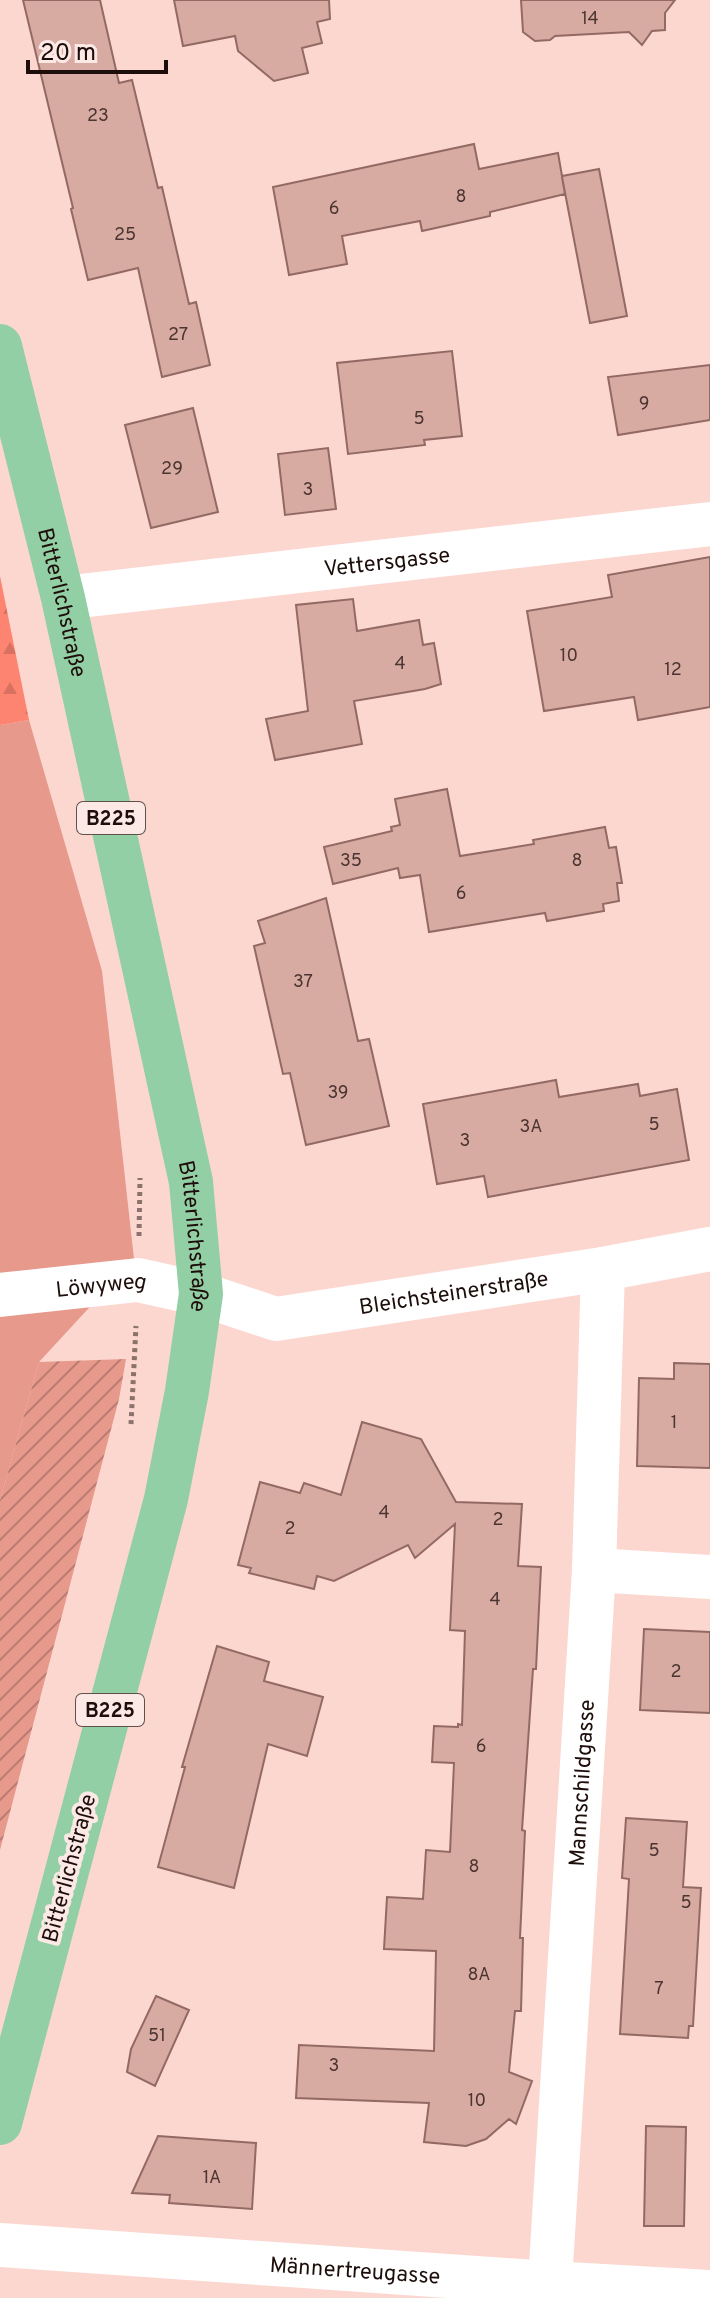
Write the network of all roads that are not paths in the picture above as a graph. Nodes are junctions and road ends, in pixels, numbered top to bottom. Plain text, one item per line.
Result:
1 (0, 346) edge
2 (710, 524) edge
3 (63, 598) junction
4 (710, 1249) edge
5 (603, 1269) junction
6 (201, 1294) junction
7 (0, 1295) edge
8 (594, 1570) junction
9 (710, 1577) edge
10 (0, 2123) edge
11 (0, 2245) edge
12 (549, 2291) edge
13 (710, 2292) edge

1 - 3 main road, Bitterlichstraße / B225
2 - 3 street, Vettersgasse
3 - 6 main road, Bitterlichstraße / B225
4 - 5 street, Bleichsteinerstraße
5 - 6 street, Bleichsteinerstraße
5 - 8 street, Mannschildgasse
6 - 7 street, Löwyweg
6 - 10 main road, Bitterlichstraße / B225
8 - 9 street
8 - 12 street, Mannschildgasse
11 - 12 street, Männertreugasse
12 - 13 street, Männertreugasse

